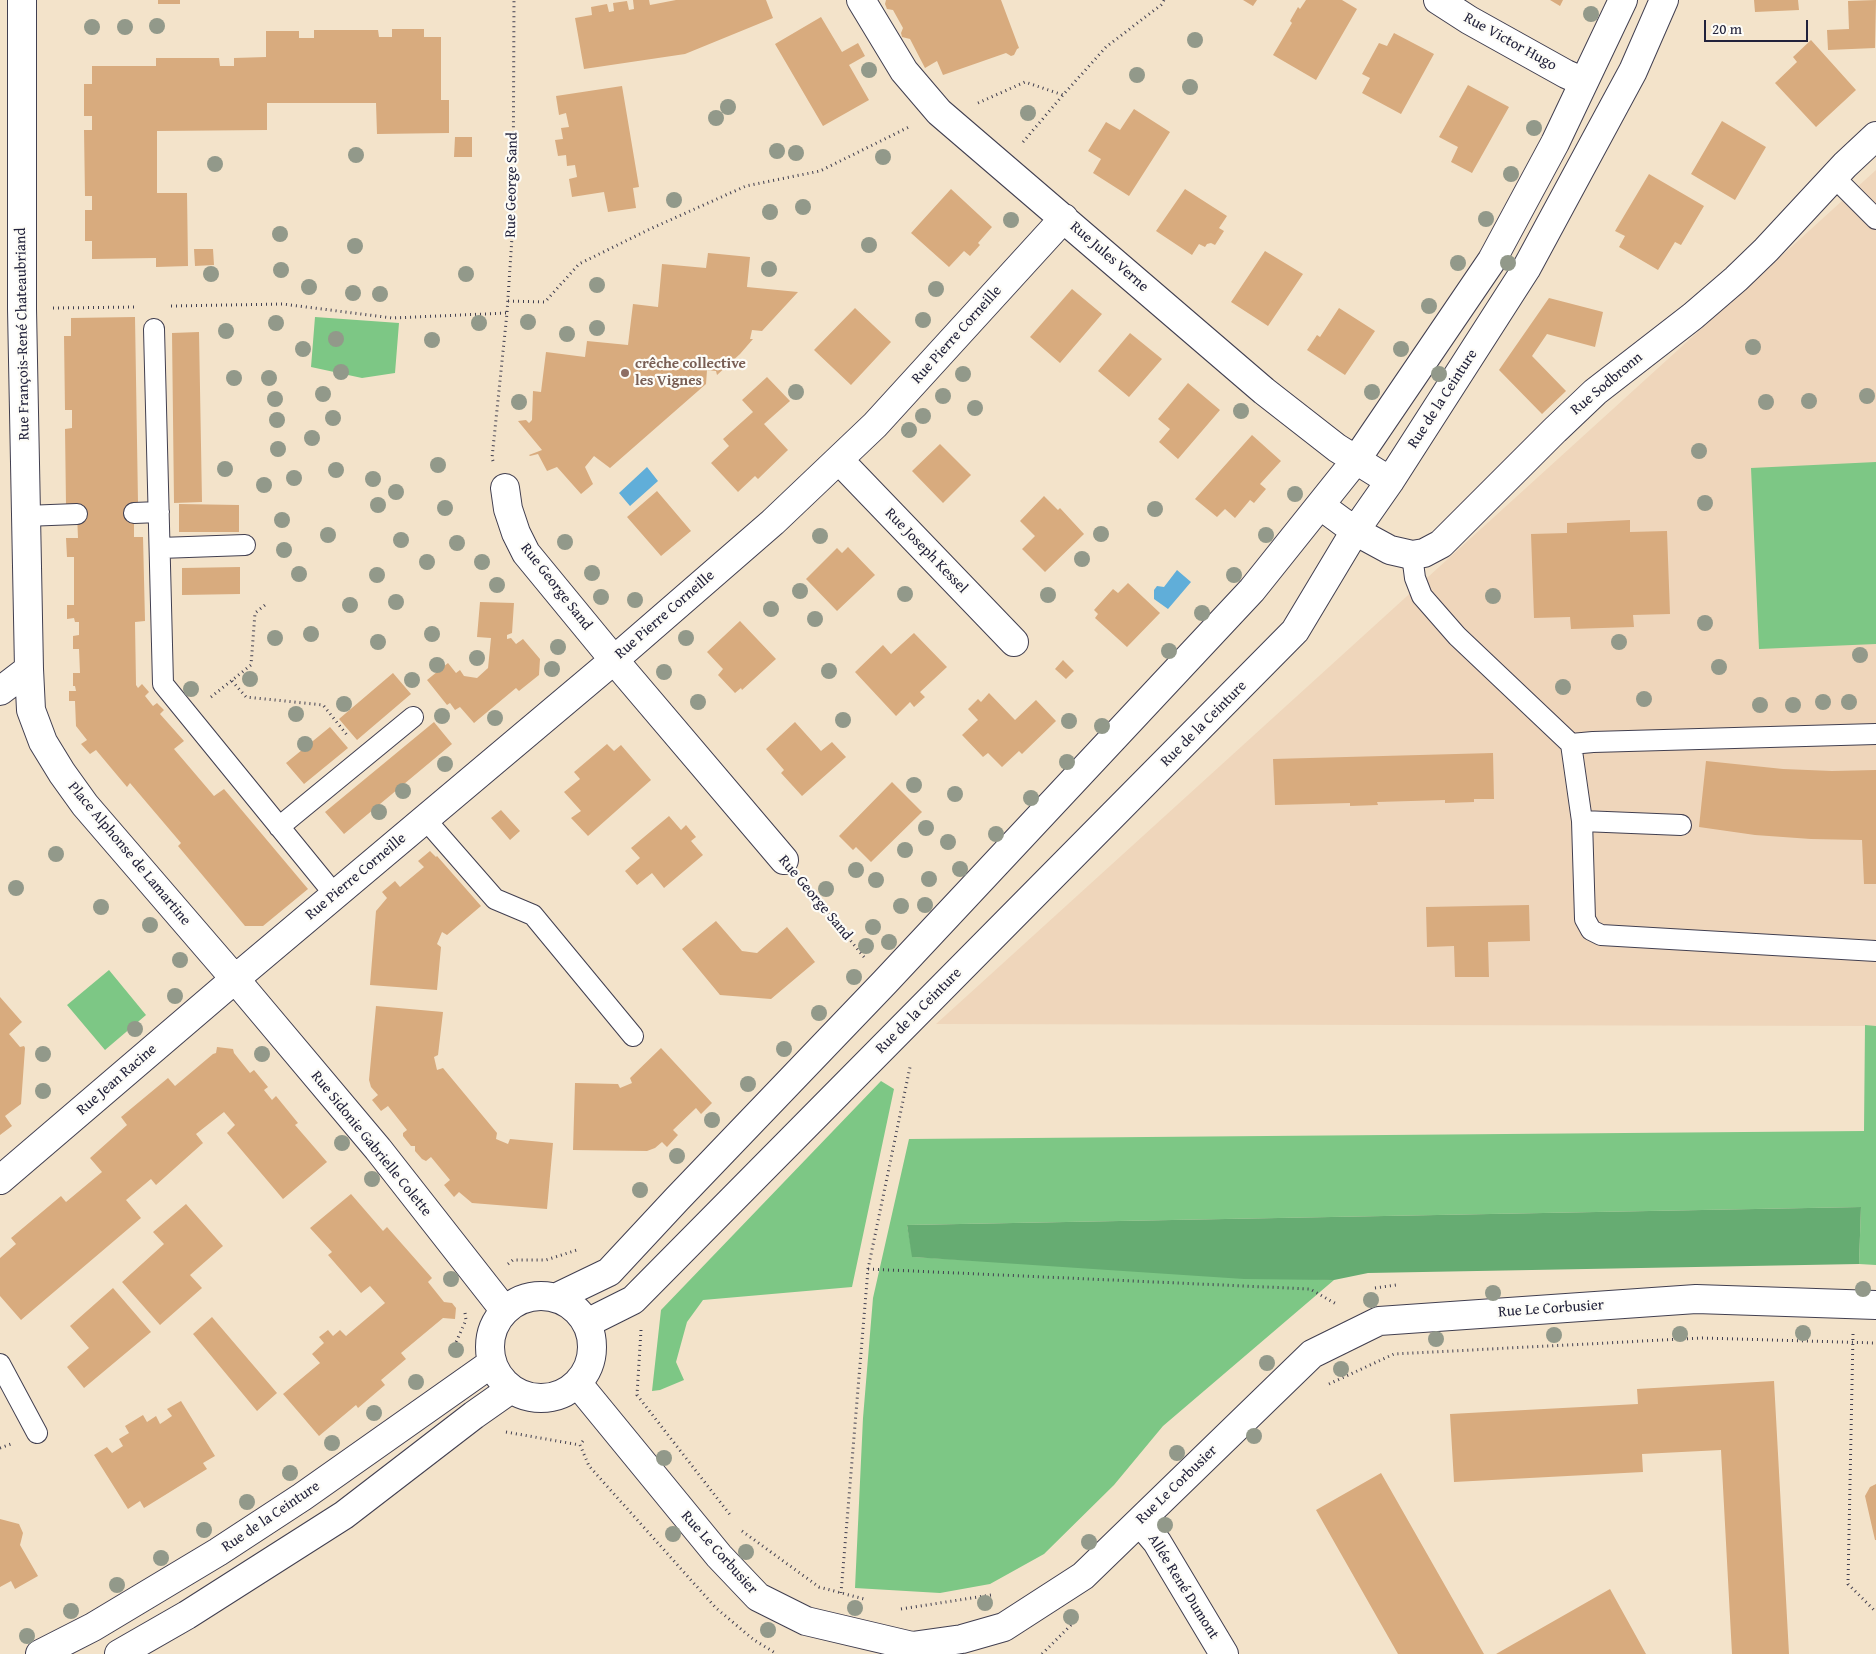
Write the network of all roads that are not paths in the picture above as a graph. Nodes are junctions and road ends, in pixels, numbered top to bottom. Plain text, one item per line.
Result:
1 (22, 0) edge
2 (860, 0) edge
3 (1438, 0) edge
4 (1623, 0) edge
5 (1664, 0) edge
6 (1584, 82) junction
7 (1876, 136) edge
8 (1834, 177) junction
9 (1064, 218) junction
10 (1876, 219) edge
11 (154, 329) dead end
12 (839, 460) junction
13 (1356, 460) junction
14 (1390, 481) junction
15 (505, 488) road end
16 (1321, 506) junction
17 (159, 512) junction
18 (134, 513) dead end
19 (77, 514) dead end
20 (26, 516) junction
21 (1355, 531) junction
22 (245, 545) dead end
23 (160, 548) junction
24 (1412, 555) junction
25 (1014, 642) dead end
26 (614, 660) junction
27 (28, 668) junction
28 (0, 691) edge
29 (413, 718) dead end
30 (1876, 734) edge
31 (1571, 744) junction
32 (425, 819) junction
33 (1582, 821) junction
34 (1681, 825) dead end
35 (279, 827) junction
36 (784, 860) road end
37 (335, 895) junction
38 (1876, 951) edge
39 (235, 979) junction
40 (633, 1036) dead end
41 (0, 1180) edge
42 (555, 1298) junction
43 (1863, 1304) edge
44 (505, 1310) junction
45 (587, 1323) junction
46 (492, 1363) junction
47 (0, 1364) edge
48 (578, 1384) junction
49 (511, 1389) junction
50 (37, 1432) dead end
51 (1140, 1522) junction
52 (40, 1654) edge
53 (119, 1654) edge
54 (1224, 1654) edge

1 - 20 street, Rue François-René Chateaubriand
2 - 9 street, Rue Jules Verne
3 - 6 street, Rue Victor Hugo
4 - 6 street
5 - 14 street, Rue de la Ceinture
6 - 13 street
7 - 8 street, Rue Sodbronn
8 - 10 lane
8 - 24 street, Rue Sodbronn
9 - 12 street, Rue Pierre Corneille
9 - 13 street, Rue Jules Verne
11 - 17 lane
12 - 25 street, Rue Joseph Kessel
12 - 26 street, Rue Pierre Corneille
13 - 14 street, Rue Jules Verne
13 - 16 street
14 - 21 street, Rue de la Ceinture
15 - 26 street, Rue George Sand
16 - 21 street
16 - 42 street
17 - 18 lane
17 - 23 lane
19 - 20 lane
20 - 27 street, Rue François-René Chateaubriand
21 - 24 street
21 - 45 street, Rue de la Ceinture
22 - 23 lane
23 - 35 lane
24 - 31 lane
26 - 32 street, Rue Pierre Corneille
26 - 36 street, Rue George Sand
27 - 28 street
27 - 39 street, Place Alphonse de Lamartine
29 - 35 lane
30 - 31 lane
31 - 33 lane
32 - 37 street, Rue Pierre Corneille
32 - 40 lane
33 - 34 lane
33 - 38 lane
35 - 37 lane
37 - 39 street, Rue Pierre Corneille
39 - 41 street, Rue Jean Racine
39 - 44 street, Rue Sidonie Gabrielle Colette
42 - 44 street
42 - 45 street
43 - 51 street, Rue Le Corbusier
44 - 46 street
45 - 48 street
46 - 49 street
46 - 52 street, Rue de la Ceinture
47 - 50 lane
48 - 49 street
48 - 51 street, Rue Le Corbusier
49 - 53 street
51 - 54 street, Allée René Dumont

